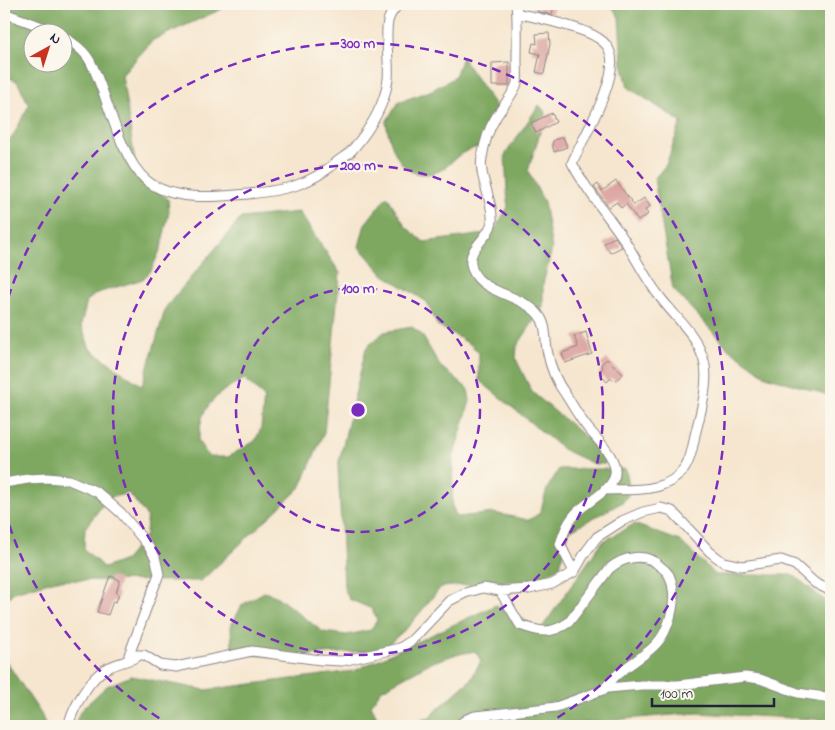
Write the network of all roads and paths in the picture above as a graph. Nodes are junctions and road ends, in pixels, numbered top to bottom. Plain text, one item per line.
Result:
1 (400, 4) edge
2 (517, 8) edge
3 (4, 13) edge
4 (29, 22) edge
5 (72, 41) edge
6 (4, 483) edge
7 (604, 490) junction
8 (574, 572) junction
9 (500, 590) junction
10 (831, 591) edge
11 (144, 655) junction
12 (604, 690) junction
13 (831, 698) edge
14 (68, 726) edge
15 (457, 726) edge

1 - 5 street
2 - 7 street
2 - 7 street
3 - 4 street
6 - 11 street
7 - 8 street
8 - 9 street
8 - 10 street
9 - 11 street
9 - 12 street
11 - 14 street
12 - 13 street
12 - 15 street

